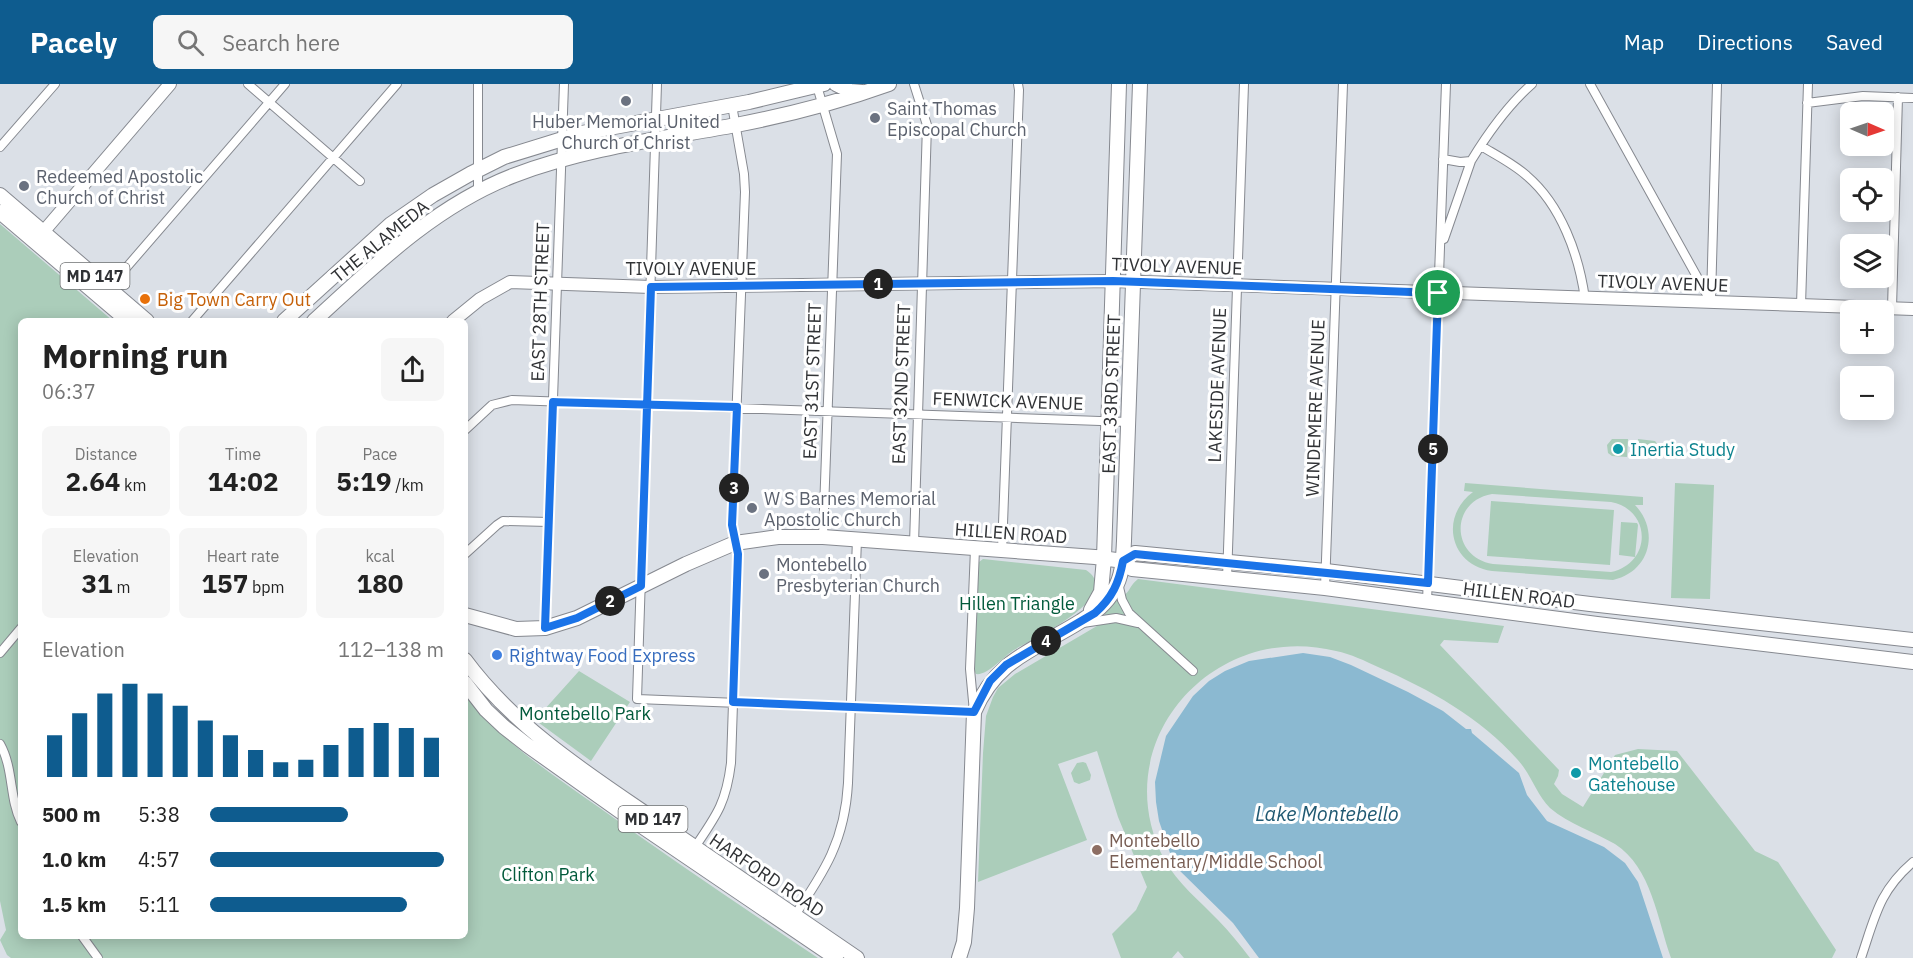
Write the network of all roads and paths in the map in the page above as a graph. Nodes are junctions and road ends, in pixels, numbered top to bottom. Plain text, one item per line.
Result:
1 (55, 84) edge
2 (170, 84) edge
3 (248, 84) edge
4 (285, 84) edge
5 (397, 84) edge
6 (478, 84) edge
7 (564, 84) edge
8 (657, 84) edge
9 (836, 84) edge
10 (890, 84) edge
11 (914, 84) edge
12 (1018, 84) edge
13 (1119, 84) edge
14 (1140, 84) edge
15 (1244, 84) edge
16 (1343, 84) edge
17 (1446, 84) edge
18 (1532, 84) edge
19 (1590, 84) edge
20 (1717, 84) edge
21 (1808, 84) edge
22 (819, 85) edge
23 (865, 92) junction
24 (1898, 97) junction
25 (1913, 98) edge
26 (269, 102) junction
27 (1807, 103) junction
28 (732, 105) junction
29 (824, 105) junction
30 (656, 119) junction
31 (735, 125) junction
32 (562, 137) junction
33 (656, 139) junction
34 (1481, 146) junction
35 (0, 147) edge
36 (333, 158) junction
37 (561, 159) junction
38 (1443, 159) junction
39 (1471, 161) junction
40 (477, 170) junction
41 (360, 181) dead end
42 (478, 192) junction
43 (0, 195) edge
44 (0, 212) edge
45 (39, 237) junction
46 (1440, 251) junction
47 (1113, 281) junction
48 (1013, 282) junction
49 (1133, 282) junction
50 (557, 283) junction
51 (922, 284) junction
52 (832, 285) junction
53 (741, 286) junction
54 (1237, 286) junction
55 (651, 287) junction
56 (1336, 289) junction
57 (105, 292) junction
58 (1438, 293) junction
59 (1585, 299) junction
60 (1892, 300) edge
61 (1711, 302) junction
62 (1801, 305) junction
63 (1840, 306) edge
64 (1894, 308) edge
65 (1913, 309) edge
66 (126, 318) edge
67 (143, 318) edge
68 (195, 318) edge
69 (288, 318) edge
70 (317, 318) edge
71 (457, 318) edge
72 (553, 402) junction
73 (646, 405) junction
74 (737, 407) junction
75 (827, 411) junction
76 (918, 414) junction
77 (1008, 417) junction
78 (1108, 421) junction
79 (1128, 422) junction
80 (468, 427) edge
81 (549, 522) junction
82 (823, 537) junction
83 (857, 539) junction
84 (735, 543) junction
85 (914, 544) junction
86 (975, 549) junction
87 (468, 551) edge
88 (1002, 551) junction
89 (1104, 558) junction
90 (1123, 561) junction
91 (1227, 562) junction
92 (1326, 571) junction
93 (1227, 579) junction
94 (1118, 582) junction
95 (1428, 583) junction
96 (641, 586) junction
97 (1325, 588) junction
98 (1427, 602) junction
99 (468, 609) edge
100 (468, 616) edge
101 (485, 619) junction
102 (1079, 622) junction
103 (1142, 625) junction
104 (545, 628) junction
105 (18, 632) edge
106 (1913, 640) edge
107 (0, 653) edge
108 (1913, 662) edge
109 (468, 664) edge
110 (1193, 671) dead end
111 (468, 687) edge
112 (733, 702) junction
113 (851, 707) junction
114 (974, 712) junction
115 (0, 744) edge
116 (18, 814) edge
117 (691, 852) junction
118 (1913, 862) edge
119 (791, 920) junction
120 (84, 939) edge
121 (98, 958) edge
122 (836, 958) edge
123 (857, 958) edge
124 (959, 958) edge
125 (1861, 958) edge

1 - 35 street
2 - 45 street
3 - 26 street
4 - 26 street
5 - 36 street
6 - 40 street
7 - 32 street, EAST 28TH STREET
8 - 30 street
9 - 23 main road
10 - 23 main road, THE ALAMEDA
11 - 51 street, EAST 32ND STREET
12 - 48 street
13 - 47 main road, EAST 33RD STREET
14 - 49 main road, EAST 33RD STREET
15 - 54 street, LAKESIDE AVENUE
16 - 56 street, WINDEMERE AVENUE
17 - 38 street
18 - 34 street
19 - 61 street
20 - 61 street
21 - 27 street
22 - 28 main road, THE ALAMEDA
22 - 29 street, EAST 31ST STREET
23 - 29 main road, THE ALAMEDA
24 - 25 street
24 - 27 street
24 - 60 street
26 - 36 street
26 - 57 street
27 - 62 street
28 - 30 main road, THE ALAMEDA
28 - 31 street
29 - 31 main road, THE ALAMEDA
29 - 52 street, EAST 31ST STREET
30 - 32 main road, THE ALAMEDA
30 - 33 street
31 - 33 main road, THE ALAMEDA
31 - 53 street
32 - 37 street, EAST 28TH STREET
32 - 40 main road, THE ALAMEDA
33 - 37 main road, THE ALAMEDA
33 - 55 street
34 - 39 street
34 - 59 street
36 - 41 street
36 - 68 street
37 - 42 main road, THE ALAMEDA
37 - 50 street, EAST 28TH STREET
38 - 39 street
38 - 46 street
39 - 46 street
40 - 42 street
40 - 69 main road, THE ALAMEDA
42 - 70 main road, THE ALAMEDA
43 - 45 main road, MD 147
44 - 45 main road, MD 147
45 - 57 main road, MD 147
46 - 58 street
47 - 48 street, TIVOLY AVENUE
47 - 49 street, TIVOLY AVENUE
47 - 78 main road, EAST 33RD STREET
48 - 51 street, TIVOLY AVENUE
48 - 77 street
49 - 54 street, TIVOLY AVENUE
49 - 79 main road, EAST 33RD STREET
50 - 55 street, TIVOLY AVENUE
50 - 71 street, TIVOLY AVENUE
50 - 72 street, EAST 28TH STREET
51 - 52 street, TIVOLY AVENUE
51 - 76 street, EAST 32ND STREET
52 - 53 street, TIVOLY AVENUE
52 - 75 street, EAST 31ST STREET
53 - 55 street, TIVOLY AVENUE
53 - 74 street
54 - 56 street, TIVOLY AVENUE
54 - 91 street, LAKESIDE AVENUE
55 - 73 street
56 - 58 street, TIVOLY AVENUE
56 - 92 street, WINDEMERE AVENUE
57 - 66 main road, MD 147
57 - 67 main road, MD 147
58 - 59 street, TIVOLY AVENUE
58 - 95 street
59 - 61 street, TIVOLY AVENUE
61 - 62 street, TIVOLY AVENUE
62 - 63 street, TIVOLY AVENUE
64 - 65 street, TIVOLY AVENUE
72 - 73 street, FENWICK AVENUE
72 - 80 street, FENWICK AVENUE
72 - 81 street, EAST 28TH STREET
73 - 74 street, FENWICK AVENUE
73 - 96 street
74 - 75 street, FENWICK AVENUE
74 - 84 street
75 - 76 street, FENWICK AVENUE
75 - 82 street, EAST 31ST STREET
76 - 77 street, FENWICK AVENUE
76 - 85 street, EAST 32ND STREET
77 - 78 street, FENWICK AVENUE
77 - 88 street
78 - 79 street, FENWICK AVENUE
78 - 89 main road, EAST 33RD STREET
79 - 90 main road, EAST 33RD STREET
81 - 87 street
81 - 104 street, EAST 28TH STREET
82 - 83 main road, HILLEN ROAD
82 - 84 main road, HILLEN ROAD
83 - 85 main road, HILLEN ROAD
83 - 113 street
84 - 96 main road, HILLEN ROAD
84 - 112 street
85 - 86 main road, HILLEN ROAD
86 - 88 main road, HILLEN ROAD
86 - 114 street
88 - 89 main road, HILLEN ROAD
89 - 90 main road, HILLEN ROAD
89 - 102 main road, EAST 33RD STREET
90 - 91 main road, HILLEN ROAD
90 - 93 main road, HILLEN ROAD
90 - 94 main road, EAST 33RD STREET
91 - 92 main road, HILLEN ROAD
91 - 93 street, LAKESIDE AVENUE
92 - 95 main road, HILLEN ROAD
92 - 97 street, WINDEMERE AVENUE
93 - 97 main road, HILLEN ROAD
94 - 102 main road, EAST 33RD STREET
94 - 103 street
95 - 98 street
95 - 106 main road, HILLEN ROAD
96 - 104 main road, HILLEN ROAD
96 - 112 street
97 - 98 main road, HILLEN ROAD
98 - 108 main road, HILLEN ROAD
99 - 101 main road, HILLEN ROAD
100 - 101 main road, HILLEN ROAD
101 - 104 main road, HILLEN ROAD
102 - 103 street
102 - 114 main road, EAST 33RD STREET
103 - 110 street
105 - 107 street
109 - 117 main road, HARFORD ROAD / MD 147
111 - 117 main road, HARFORD ROAD / MD 147
112 - 113 street
112 - 117 street
113 - 114 street
113 - 119 street
114 - 124 main road
115 - 116 street
117 - 119 main road, HARFORD ROAD / MD 147
118 - 125 street
119 - 122 main road, HARFORD ROAD / MD 147
119 - 123 main road, HARFORD ROAD / MD 147
120 - 121 street

